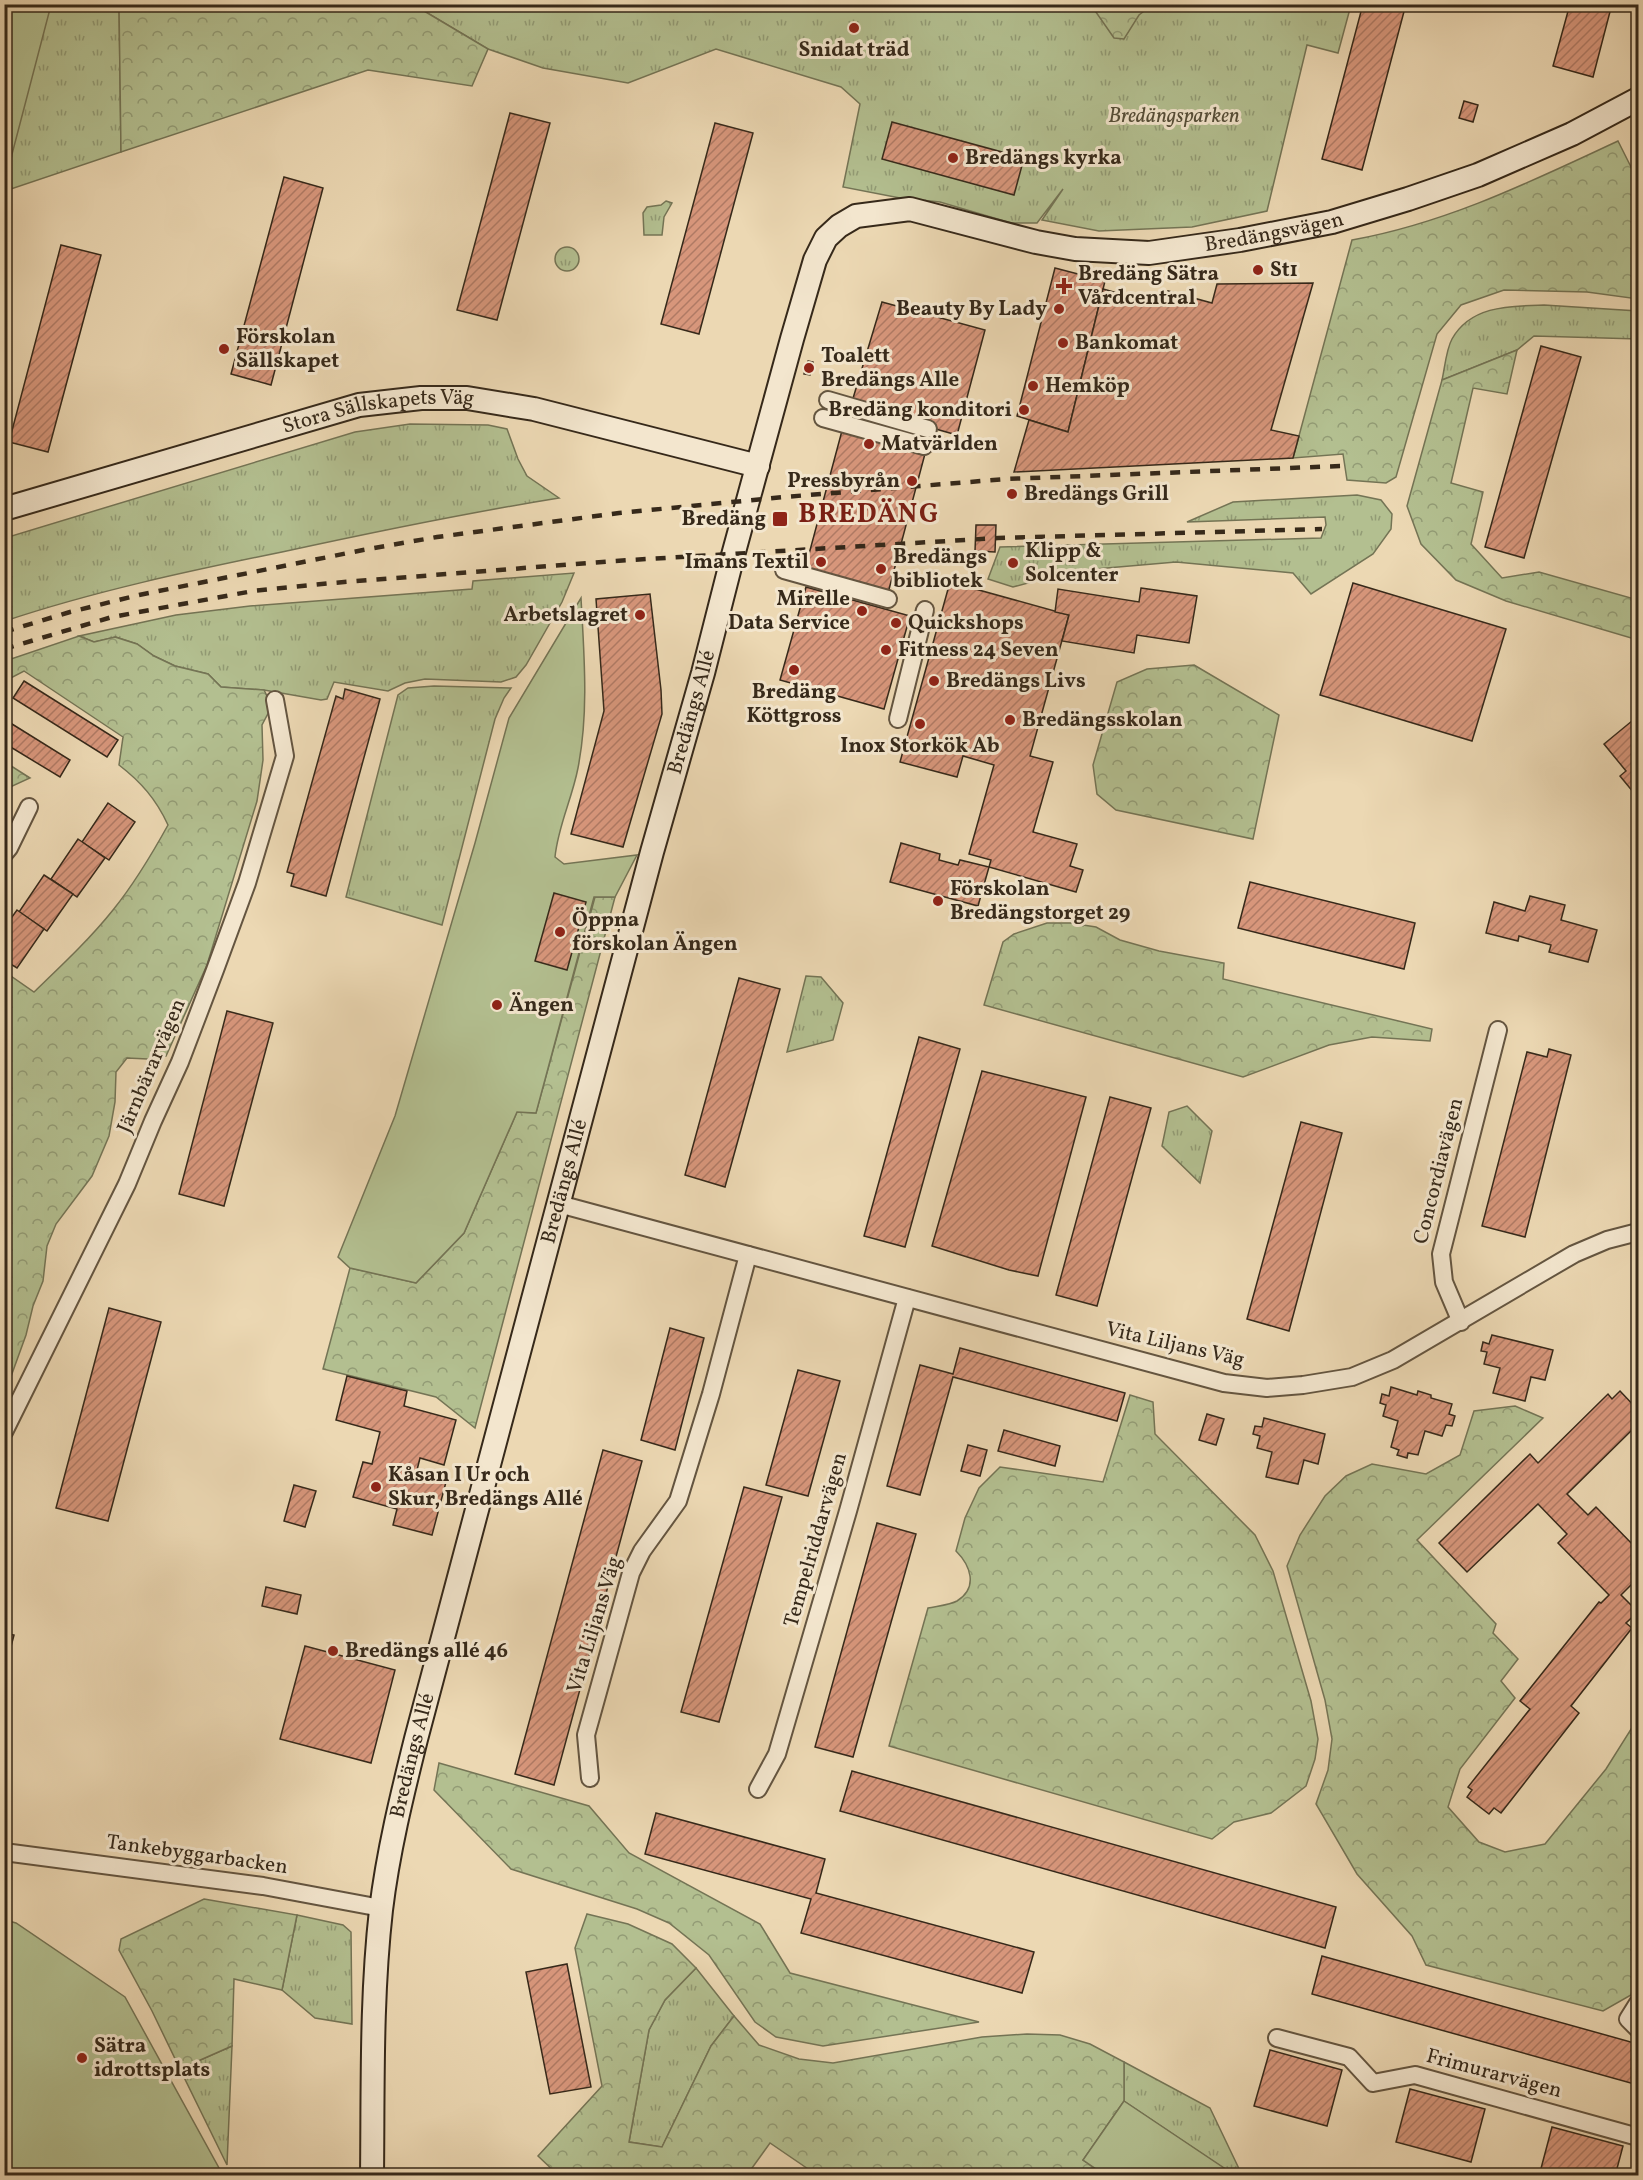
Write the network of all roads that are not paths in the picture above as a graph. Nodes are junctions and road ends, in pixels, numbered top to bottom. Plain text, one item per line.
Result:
1 (1638, 99) edge
2 (856, 216) joint
3 (828, 400) dead end
4 (823, 418) dead end
5 (928, 429) dead end
6 (924, 446) dead end
7 (758, 466) junction
8 (4, 509) edge
9 (784, 570) dead end
10 (888, 599) dead end
11 (925, 610) dead end
12 (275, 700) dead end
13 (898, 719) dead end
14 (29, 807) dead end
15 (4, 854) edge
16 (1498, 1030) dead end
17 (559, 1204) junction
18 (1638, 1232) edge
19 (748, 1255) junction
20 (907, 1298) junction
21 (1461, 1322) junction
22 (4, 1432) edge
23 (590, 1778) dead end
24 (758, 1790) dead end
25 (4, 1852) edge
26 (381, 1908) junction
27 (1638, 2003) edge
28 (1638, 2029) edge
29 (1277, 2038) dead end
30 (1638, 2137) edge
31 (372, 2175) edge

1 - 2 street, Bredängsvägen
2 - 7 street, Bredängs Allé
3 - 5 street
4 - 6 street
7 - 8 street, Stora Sällskapets Väg
7 - 17 street, Bredängs Allé
9 - 10 street
11 - 13 street
12 - 22 street, Järnbärarvägen
14 - 15 street
16 - 21 street, Concordiavägen
17 - 19 street, Vita Liljans Väg
17 - 26 street, Bredängs Allé
18 - 21 street, Vita Liljans Väg
19 - 20 street, Vita Liljans Väg
19 - 23 street, Vita Liljans Väg
20 - 21 street, Vita Liljans Väg
20 - 24 street, Tempelriddarvägen
25 - 26 street, Tankebyggarbacken
26 - 31 street, Bredängs Allé
27 - 28 street
29 - 30 street, Frimurarvägen

